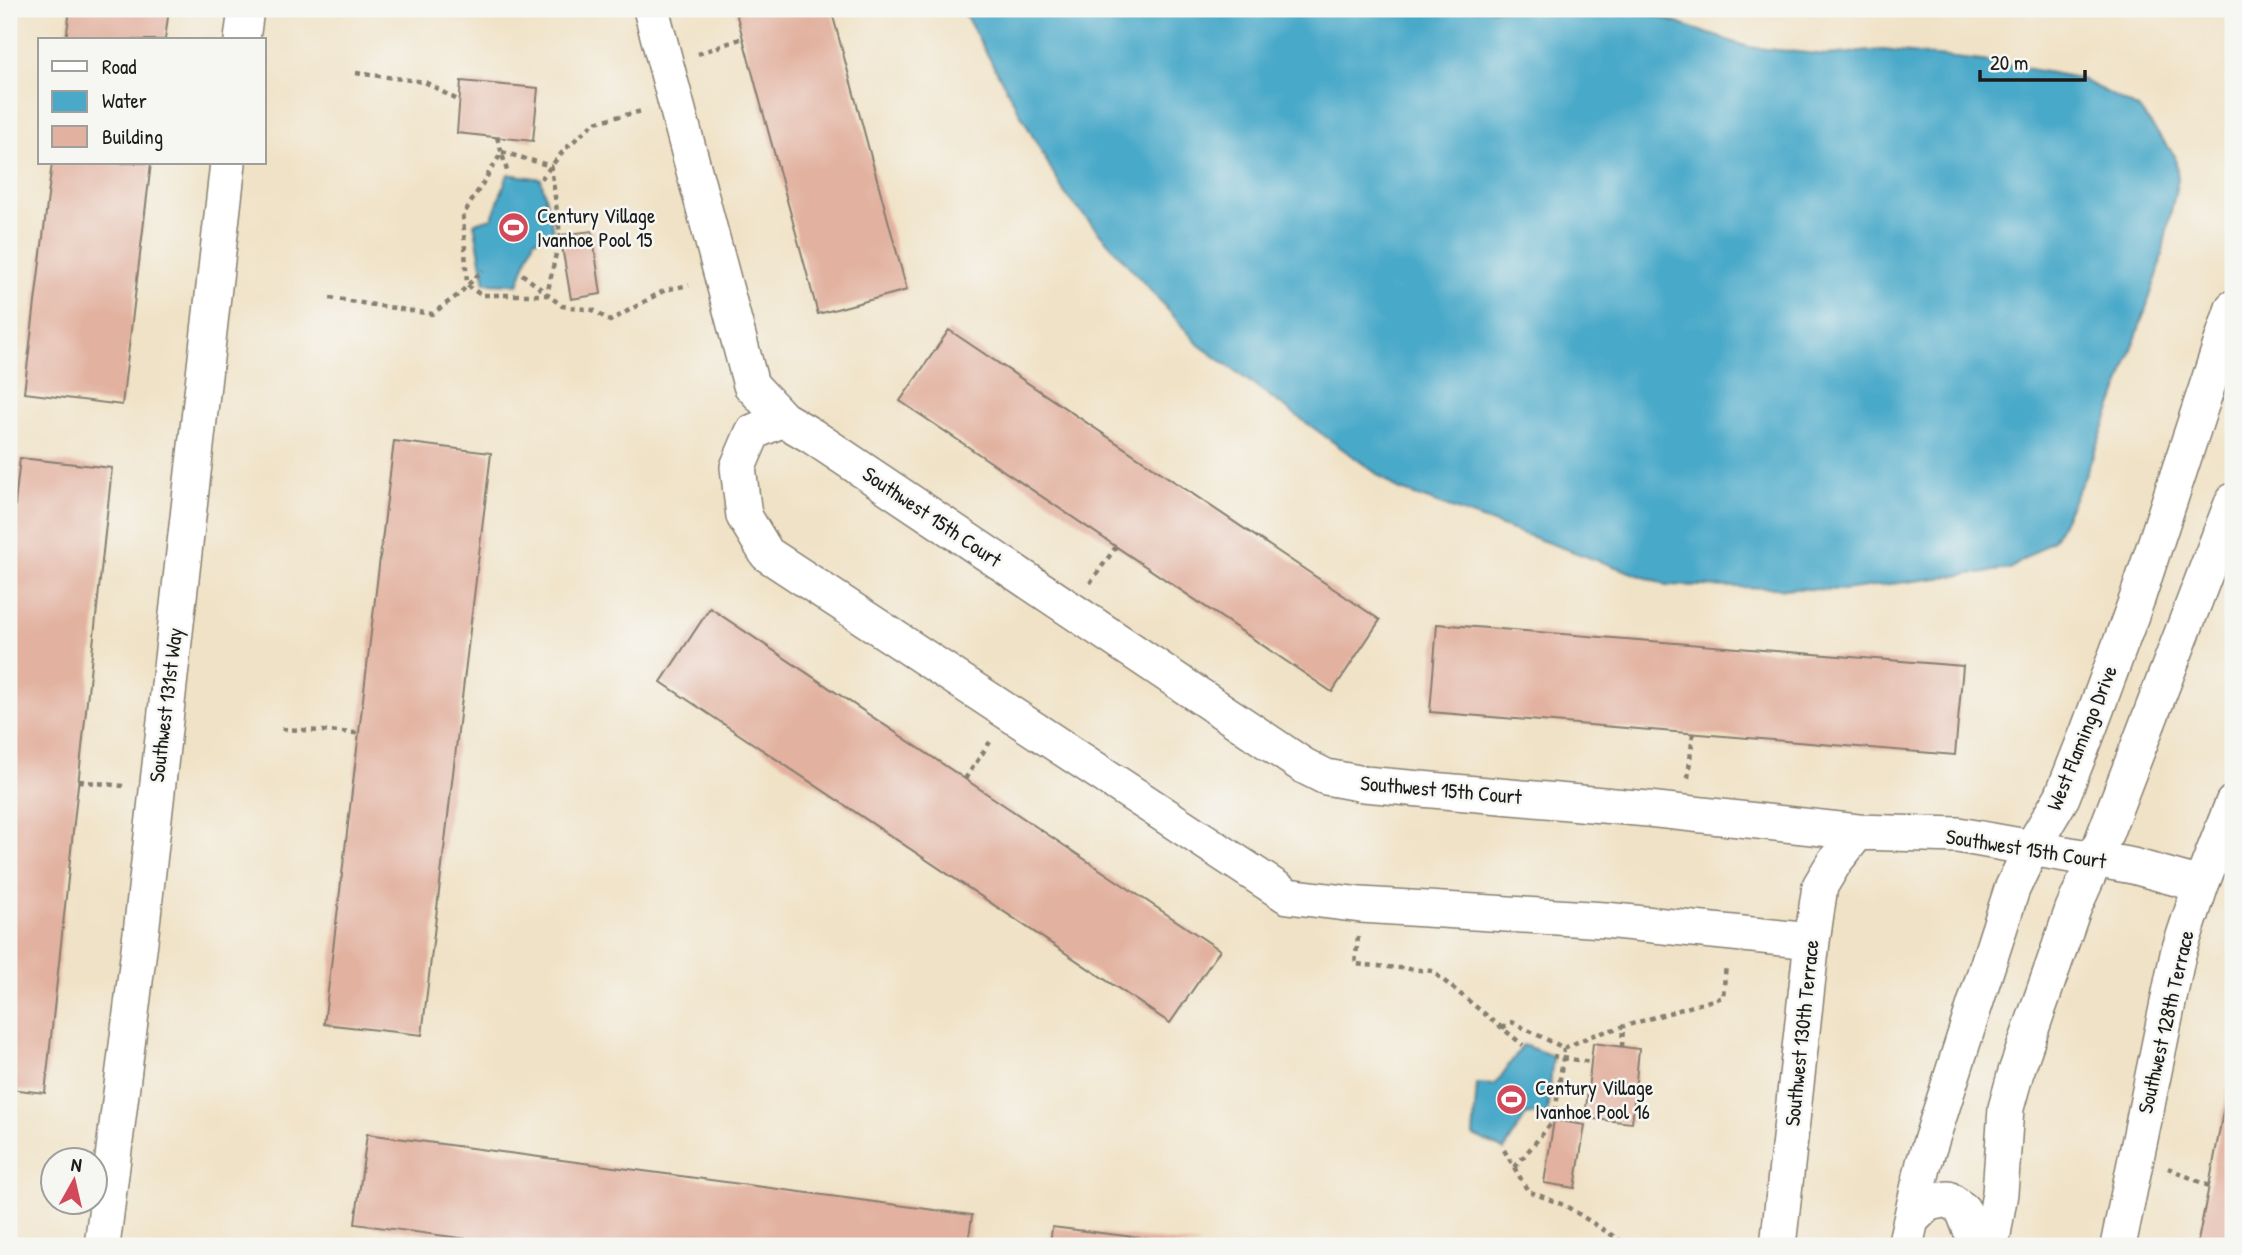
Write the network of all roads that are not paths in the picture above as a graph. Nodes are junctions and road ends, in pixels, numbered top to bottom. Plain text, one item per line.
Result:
1 (246, 9) edge
2 (651, 9) edge
3 (242, 38) edge
4 (228, 164) edge
5 (2233, 308) edge
6 (783, 419) junction
7 (2233, 501) edge
8 (2233, 803) edge
9 (1858, 832) junction
10 (2031, 849) junction
11 (2095, 860) junction
12 (2201, 885) junction
13 (1812, 941) junction
14 (1909, 1233) edge
15 (1976, 1240) edge
16 (102, 1246) edge
17 (1778, 1246) edge
18 (2118, 1246) edge

1 - 3 street
2 - 6 street, Southwest 15th Court
4 - 16 street, Southwest 131st Way
5 - 10 street, West Flamingo Drive
6 - 9 street, Southwest 15th Court
6 - 13 street
7 - 11 street
8 - 12 street, Southwest 128th Terrace
9 - 10 street, Southwest 15th Court
9 - 13 street, Southwest 130th Terrace
10 - 11 street, Southwest 15th Court
10 - 14 street, West Flamingo Drive
11 - 12 street, Southwest 15th Court
11 - 15 street
12 - 18 street, Southwest 128th Terrace
13 - 17 street, Southwest 130th Terrace
14 - 15 street

